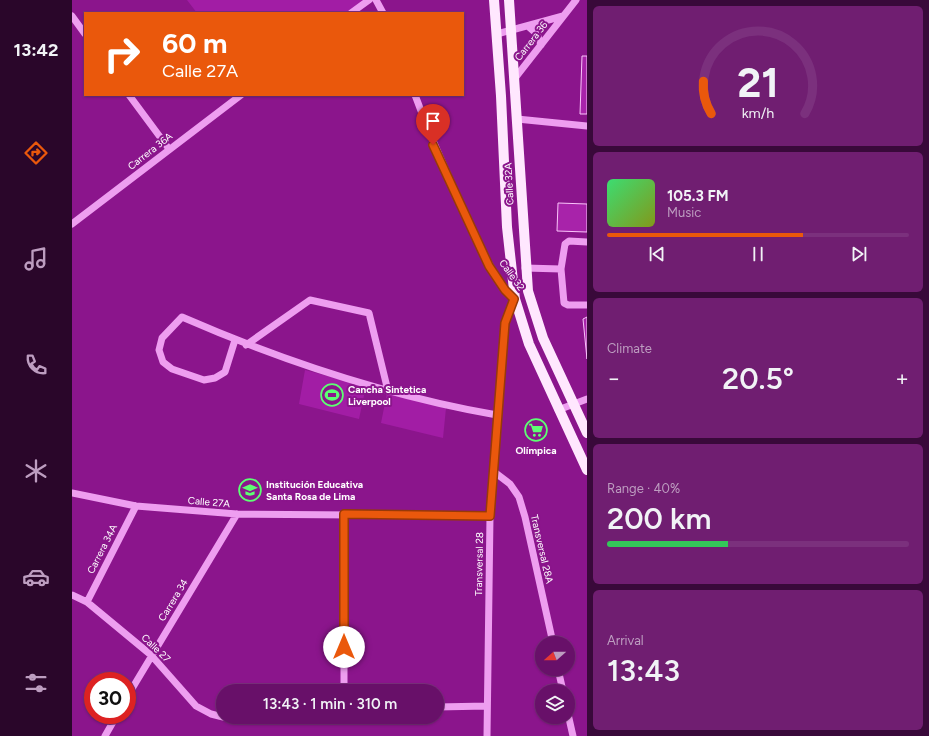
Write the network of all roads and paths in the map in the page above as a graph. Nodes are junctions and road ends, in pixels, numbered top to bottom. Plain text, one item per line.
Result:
1 (369, 0) edge
2 (376, 0) edge
3 (494, 0) edge
4 (509, 0) edge
5 (576, 0) edge
6 (352, 12) edge
7 (382, 12) edge
8 (72, 16) edge
9 (563, 16) junction
10 (529, 27) junction
11 (511, 31) junction
12 (84, 33) edge
13 (496, 34) junction
14 (541, 45) junction
15 (515, 78) junction
16 (130, 96) edge
17 (240, 96) edge
18 (415, 96) edge
19 (517, 119) junction
20 (587, 126) edge
21 (168, 149) junction
22 (72, 224) edge
23 (523, 227) junction
24 (587, 242) edge
25 (525, 268) junction
26 (561, 269) junction
27 (514, 299) junction
28 (587, 305) edge
29 (235, 340) junction
30 (246, 345) junction
31 (554, 363) junction
32 (388, 391) junction
33 (587, 399) edge
34 (573, 403) junction
35 (558, 410) junction
36 (497, 415) junction
37 (587, 433) edge
38 (587, 470) edge
39 (493, 471) junction
40 (72, 494) edge
41 (136, 506) junction
42 (237, 514) junction
43 (344, 514) junction
44 (490, 516) junction
45 (72, 595) edge
46 (87, 602) junction
47 (552, 636) edge
48 (151, 655) junction
49 (136, 682) edge
50 (344, 684) edge
51 (487, 706) junction
52 (444, 708) edge
53 (216, 715) edge
54 (112, 724) edge
55 (570, 724) edge
56 (105, 736) edge
57 (487, 736) edge
58 (573, 736) edge

1 - 6 street
2 - 7 street
3 - 13 main road, Calle 32A
4 - 11 main road, Calle 32A
5 - 9 street, Carrera 36
8 - 12 street
9 - 10 street, Carrera 36
9 - 14 street, Carrera 36
10 - 11 street, Carrera 36
10 - 14 street
11 - 13 street, Carrera 36
11 - 15 main road, Calle 32A
13 - 27 main road, Calle 32A
14 - 15 street, Carrera 36
15 - 19 main road, Calle 32A
16 - 21 street
17 - 21 street, Carrera 36A
18 - 27 street, Calle 32
19 - 20 street
19 - 23 main road, Calle 32A
21 - 22 street, Carrera 36A
23 - 25 main road, Calle 32A
23 - 27 main road
24 - 26 street
25 - 26 street
25 - 31 main road, Calle 32A
26 - 28 street
27 - 31 main road
27 - 35 main road, Calle 32
27 - 36 street, Transversal 28
29 - 29 street
29 - 30 street
30 - 32 street
30 - 32 street
31 - 34 main road
32 - 36 street
33 - 34 street
34 - 35 street
34 - 37 main road
35 - 38 main road, Calle 32
36 - 39 street, Transversal 28
39 - 44 street, Transversal 28
39 - 47 street, Transversal 28A
40 - 41 street, Calle 27A
41 - 42 street, Calle 27A
41 - 46 street, Carrera 34A
42 - 43 street, Calle 27A
42 - 48 street, Carrera 34
43 - 44 street, Calle 27A
43 - 50 street
44 - 51 street, Transversal 28
45 - 46 street, Calle 27
46 - 48 street, Calle 27
48 - 49 street, Carrera 34
48 - 53 street, Calle 27
51 - 52 street
51 - 57 street, Transversal 28
54 - 56 street
55 - 58 street

